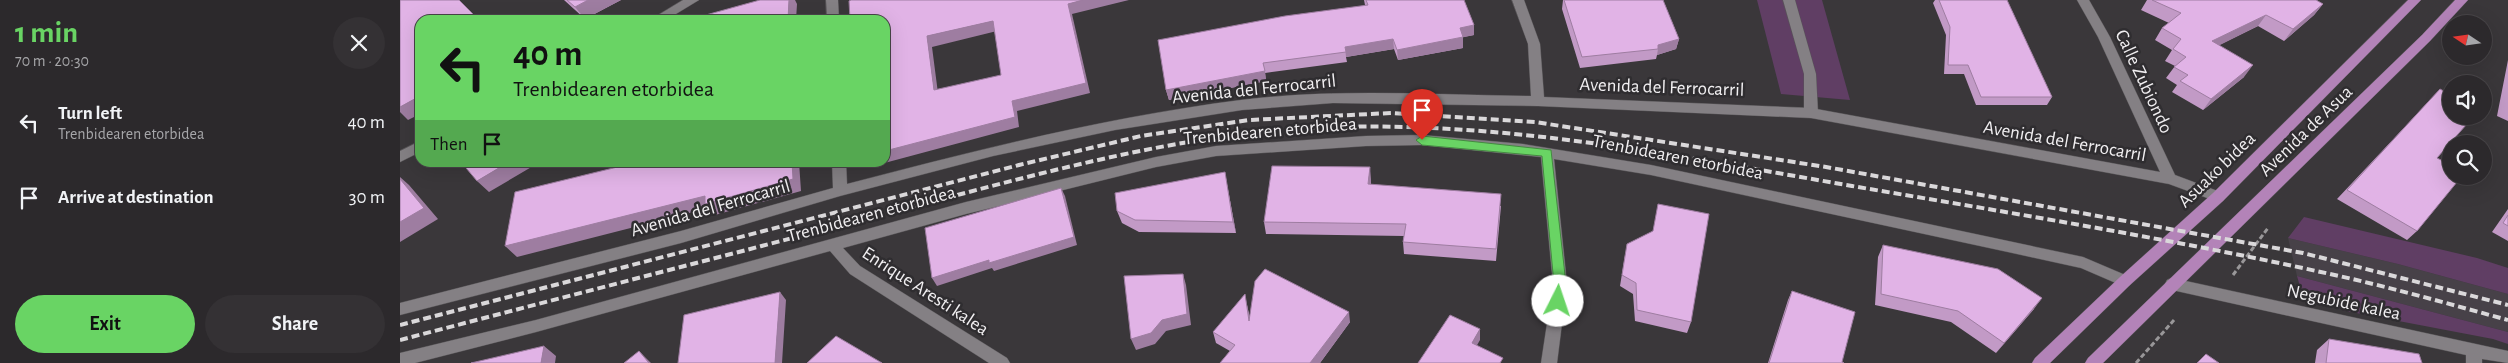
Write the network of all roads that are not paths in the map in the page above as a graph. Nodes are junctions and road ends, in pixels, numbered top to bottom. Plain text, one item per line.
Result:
1 (693, 0) edge
2 (832, 0) edge
3 (1518, 0) edge
4 (1789, 0) edge
5 (2083, 0) edge
6 (2415, 0) edge
7 (2462, 0) edge
8 (665, 15) edge
9 (833, 15) edge
10 (1538, 102) junction
11 (1811, 113) junction
12 (415, 149) edge
13 (1547, 153) junction
14 (400, 157) edge
15 (839, 167) edge
16 (2170, 179) junction
17 (840, 190) junction
18 (2218, 197) junction
19 (834, 245) junction
20 (2124, 281) junction
21 (2172, 284) junction
22 (400, 309) edge
23 (2474, 356) edge
24 (2508, 358) edge
25 (400, 360) edge
26 (1002, 363) edge
27 (1550, 363) edge
28 (2040, 363) edge
29 (2093, 363) edge

1 - 8 street
2 - 9 street
3 - 10 street
4 - 11 street
5 - 16 street, Calle Zubiondo
6 - 18 main road, Asuako bidea
7 - 21 main road, Avenida de Asua
10 - 11 street, Avenida del Ferrocarril
10 - 17 street, Avenida del Ferrocarril
11 - 16 street, Avenida del Ferrocarril
12 - 14 street
13 - 19 street, Trenbidearen etorbidea
13 - 20 street, Trenbidearen etorbidea
13 - 27 street
15 - 17 street
16 - 18 street, Avenida del Ferrocarril
17 - 22 street, Avenida del Ferrocarril
18 - 20 main road, Asuako bidea
19 - 25 street, Trenbidearen etorbidea
19 - 26 street, Enrique Aresti kalea
20 - 28 main road, Asuako bidea
21 - 23 street, Negubide kalea
21 - 29 main road
23 - 24 street, Negubide kalea

